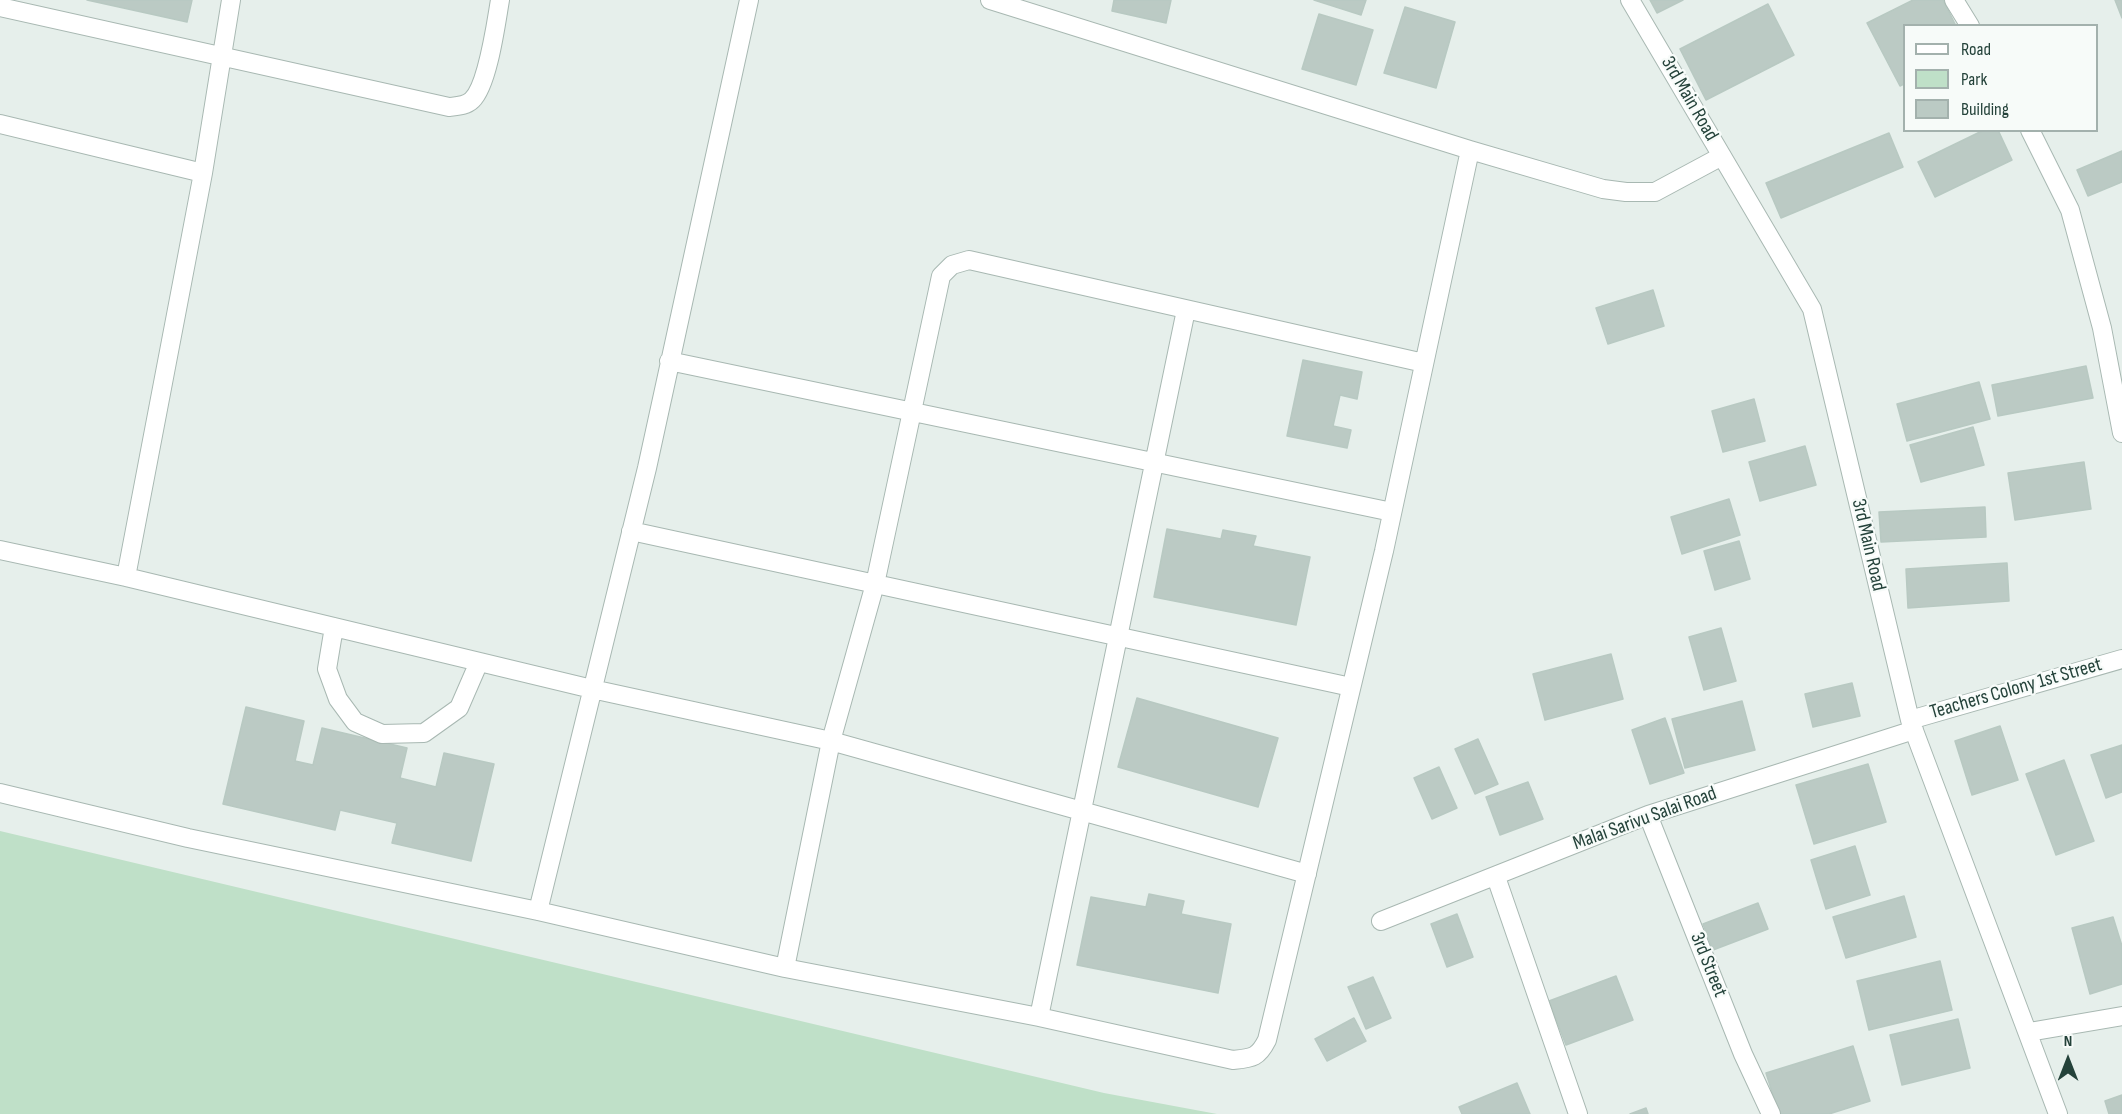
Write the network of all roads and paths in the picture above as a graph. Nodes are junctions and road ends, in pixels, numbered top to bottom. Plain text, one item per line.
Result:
1 (231, 0) edge
2 (500, 0) edge
3 (749, 0) edge
4 (990, 0) edge
5 (1630, 0) edge
6 (1954, 0) edge
7 (0, 7) edge
8 (1969, 24) edge
9 (222, 57) junction
10 (0, 124) edge
11 (2031, 132) edge
12 (1470, 150) junction
13 (1722, 156) junction
14 (203, 173) junction
15 (1186, 310) junction
16 (669, 361) junction
17 (1424, 363) junction
18 (911, 412) junction
19 (2122, 433) edge
20 (1155, 463) junction
21 (1392, 512) junction
22 (631, 531) junction
23 (0, 550) edge
24 (126, 577) junction
25 (875, 584) junction
26 (334, 627) junction
27 (1118, 636) junction
28 (2122, 659) edge
29 (479, 662) junction
30 (1352, 687) junction
31 (592, 689) junction
32 (1912, 725) junction
33 (831, 741) junction
34 (0, 793) edge
35 (1081, 811) junction
36 (1648, 815) junction
37 (1307, 874) junction
38 (1496, 877) junction
39 (538, 911) junction
40 (1381, 921) dead end
41 (785, 968) junction
42 (2122, 1016) edge
43 (1039, 1017) junction
44 (2028, 1032) junction
45 (1578, 1114) edge
46 (1771, 1114) edge
47 (2058, 1114) edge

1 - 9 street
2 - 9 street
3 - 16 street
4 - 12 street
5 - 13 street, 3rd Main Road
6 - 8 street
7 - 9 street
9 - 14 street
10 - 14 street
11 - 19 street
12 - 13 street
12 - 17 street
13 - 32 street, 3rd Main Road
14 - 24 street
15 - 17 street
15 - 18 street
15 - 20 street
16 - 18 street
16 - 22 street
17 - 21 street
18 - 20 street
18 - 25 street
20 - 21 street
20 - 27 street
21 - 30 street
22 - 25 street
22 - 31 street
23 - 24 street
24 - 26 street
25 - 27 street
25 - 33 street
26 - 29 street
26 - 29 street
27 - 30 street
27 - 35 street
28 - 32 street, Teachers Colony 1st Street
29 - 31 street
30 - 37 street
31 - 33 street
31 - 39 street
32 - 36 street, Malai Sarivu Salai Road
32 - 44 street, 3rd Main Road
33 - 35 street
33 - 41 street
34 - 39 street
35 - 37 street
35 - 43 street
36 - 38 street, Malai Sarivu Salai Road
36 - 46 street, 3rd Street
37 - 43 street
38 - 40 street, Malai Sarivu Salai Road
38 - 45 street
39 - 41 street
41 - 43 street
42 - 44 street
44 - 47 street, 3rd Main Road

